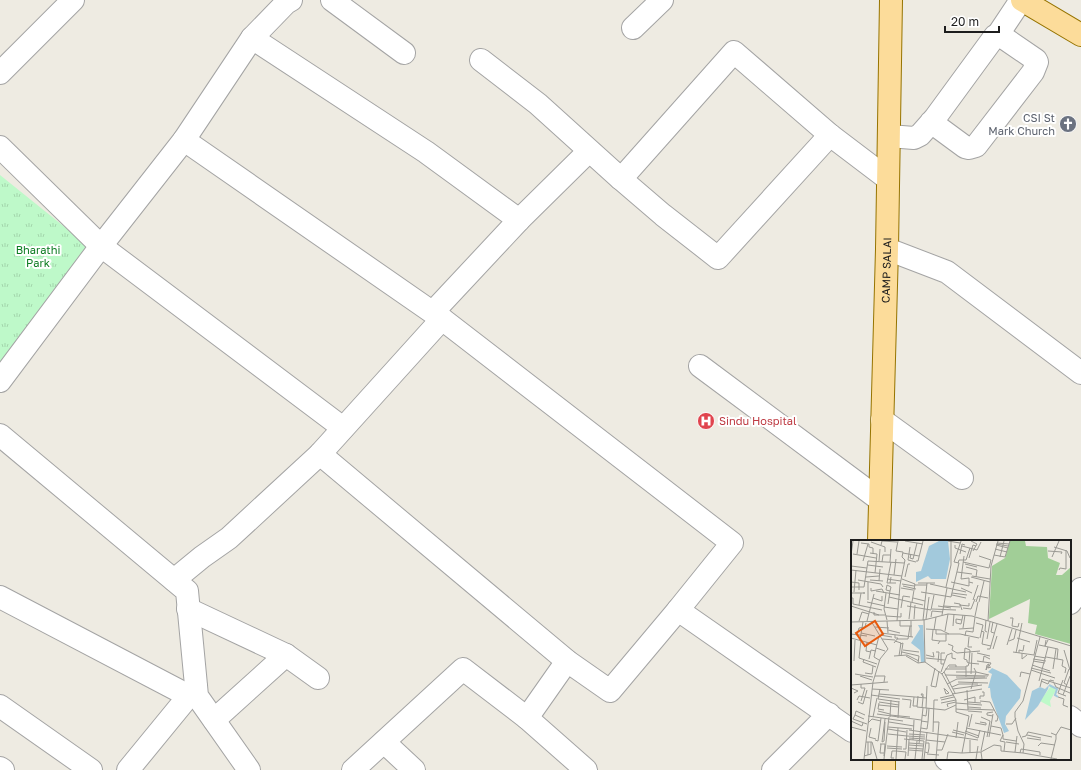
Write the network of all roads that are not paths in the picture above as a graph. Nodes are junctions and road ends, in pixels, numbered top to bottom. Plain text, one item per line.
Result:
1 (73, 0) edge
2 (292, 0) edge
3 (332, 0) edge
4 (662, 0) edge
5 (891, 0) edge
6 (1021, 0) edge
7 (633, 28) dead end
8 (1081, 35) edge
9 (997, 36) junction
10 (252, 38) junction
11 (404, 53) dead end
12 (481, 60) dead end
13 (0, 73) edge
14 (931, 122) junction
15 (830, 135) junction
16 (888, 136) junction
17 (184, 140) junction
18 (0, 147) edge
19 (589, 150) junction
20 (888, 178) junction
21 (621, 179) junction
22 (519, 220) junction
23 (101, 246) junction
24 (887, 249) junction
25 (438, 316) junction
26 (700, 366) dead end
27 (1081, 373) edge
28 (0, 381) edge
29 (882, 420) junction
30 (343, 428) junction
31 (1, 439) edge
32 (320, 454) junction
33 (962, 478) dead end
34 (880, 500) junction
35 (879, 540) edge
36 (174, 580) junction
37 (1081, 589) edge
38 (0, 597) edge
39 (1071, 602) edge
40 (188, 609) junction
41 (678, 610) junction
42 (286, 654) junction
43 (567, 661) junction
44 (318, 678) dead end
45 (193, 692) junction
46 (0, 706) edge
47 (829, 714) junction
48 (527, 718) junction
49 (1071, 718) edge
50 (214, 720) junction
51 (1081, 726) edge
52 (851, 730) edge
53 (384, 742) junction
54 (947, 760) edge
55 (0, 768) edge
56 (3, 770) edge
57 (90, 770) edge
58 (128, 770) edge
59 (249, 770) edge
60 (353, 770) edge
61 (414, 770) edge
62 (586, 770) edge
63 (774, 770) edge
64 (960, 770) edge

1 - 13 street
2 - 10 street
3 - 11 street
4 - 7 street
5 - 16 main road, CAMP SALAI
6 - 8 main road
6 - 9 street
9 - 14 street
9 - 14 street
10 - 17 street
10 - 22 street
12 - 19 street
14 - 16 street
15 - 20 street
15 - 21 street
15 - 21 street
16 - 20 main road, CAMP SALAI
17 - 23 street
17 - 25 street
18 - 23 street
19 - 21 street
19 - 22 street
20 - 24 main road, CAMP SALAI
22 - 25 street
23 - 28 street
23 - 30 street
24 - 27 street
24 - 29 main road, CAMP SALAI
25 - 30 street
25 - 41 street
26 - 34 street
29 - 33 street
29 - 34 main road, CAMP SALAI
30 - 32 street
31 - 36 street
32 - 36 street
32 - 43 street
34 - 35 main road, CAMP SALAI
36 - 40 street
37 - 39 street
38 - 45 street
40 - 42 street
40 - 45 street
41 - 43 street
41 - 47 street
42 - 44 street
42 - 50 street
43 - 48 street
45 - 50 street
45 - 58 street
46 - 57 street
47 - 52 street
47 - 63 street
48 - 53 street
48 - 62 street
49 - 51 street
50 - 59 street
53 - 60 street
53 - 61 street
54 - 64 street
55 - 56 street

